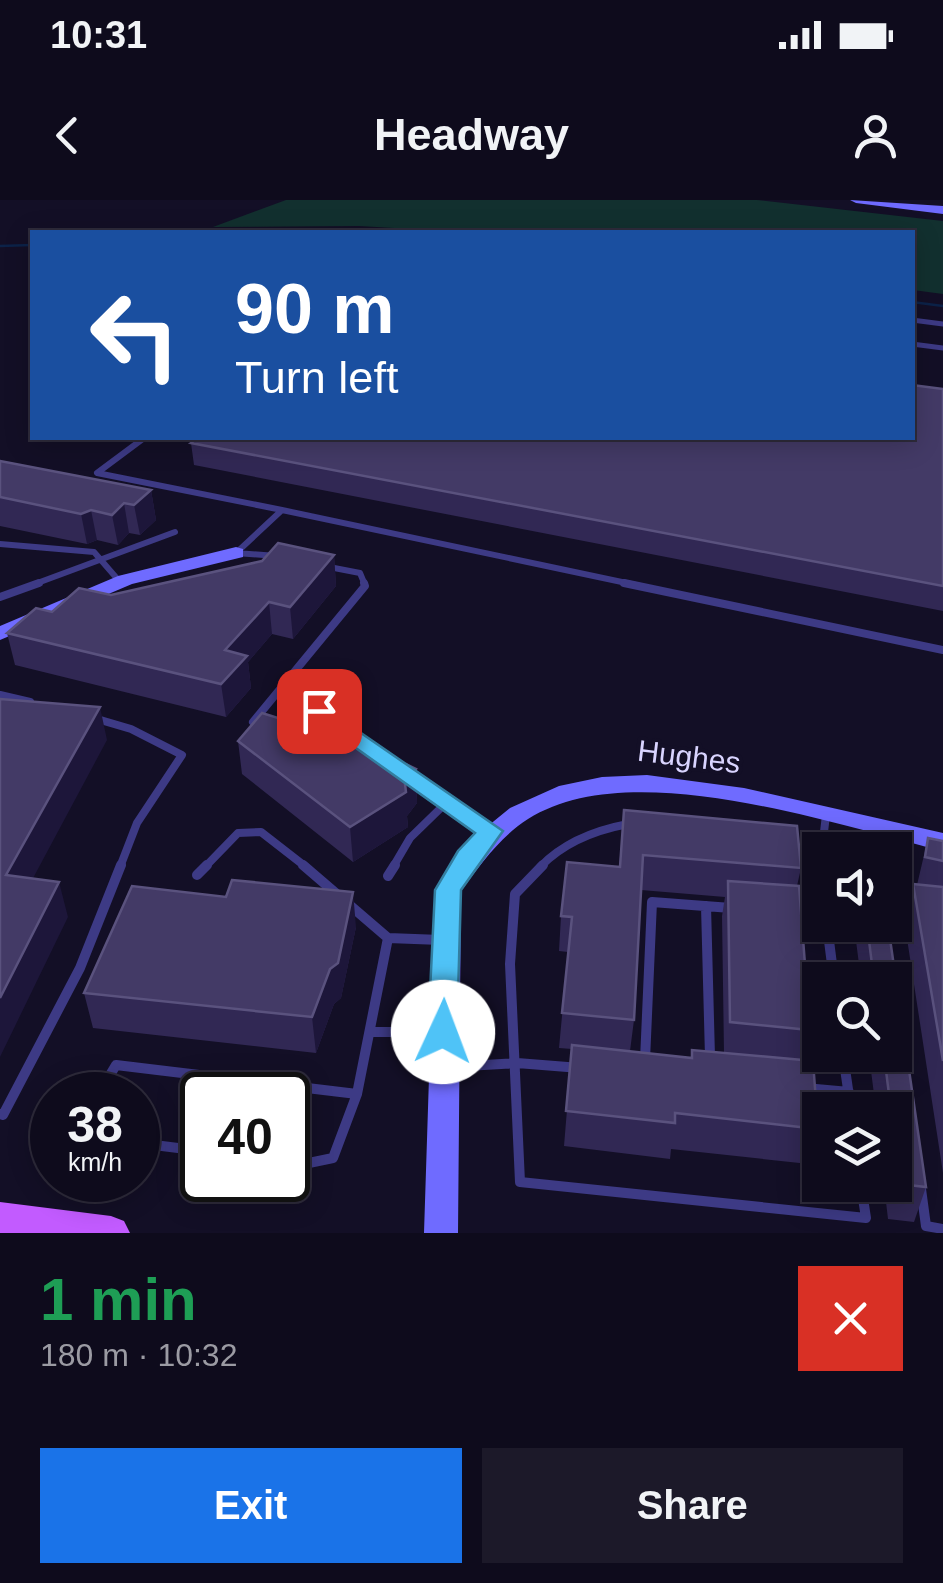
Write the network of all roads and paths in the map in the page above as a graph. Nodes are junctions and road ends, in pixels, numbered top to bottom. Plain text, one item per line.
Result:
1 (856, 200) edge
2 (943, 210) edge
3 (915, 320) edge
4 (943, 324) edge
5 (915, 344) edge
6 (943, 348) edge
7 (141, 440) edge
8 (282, 510) junction
9 (175, 532) dead end
10 (0, 544) edge
11 (236, 553) junction
12 (101, 560) junction
13 (321, 566) edge
14 (270, 568) edge
15 (120, 582) junction
16 (0, 597) edge
17 (0, 634) edge
18 (943, 650) edge
19 (0, 695) edge
20 (46, 706) edge
21 (319, 711) edge
22 (82, 716) edge
23 (253, 722) edge
24 (448, 802) junction
25 (826, 815) junction
26 (646, 820) edge
27 (491, 831) junction
28 (823, 832) edge
29 (862, 832) edge
30 (912, 840) edge
31 (943, 842) edge
32 (784, 847) edge
33 (802, 854) edge
34 (197, 875) dead end
35 (388, 876) dead end
36 (912, 905) edge
37 (706, 906) junction
38 (927, 908) edge
39 (744, 909) edge
40 (782, 912) edge
41 (802, 913) edge
42 (388, 938) junction
43 (446, 940) junction
44 (371, 1032) junction
45 (443, 1032) junction
46 (517, 1063) junction
47 (442, 1067) junction
48 (590, 1068) edge
49 (112, 1072) edge
50 (644, 1072) edge
51 (845, 1072) edge
52 (710, 1078) edge
53 (789, 1086) edge
54 (848, 1092) joint
55 (357, 1094) junction
56 (0, 1114) edge
57 (310, 1163) edge
58 (918, 1168) edge
59 (864, 1202) edge
60 (0, 1219) edge
61 (943, 1228) edge
62 (111, 1233) edge
63 (441, 1233) edge

1 - 2 street
3 - 4 lane
5 - 6 lane
7 - 8 lane
8 - 11 lane
8 - 18 lane
9 - 12 lane
10 - 12 lane
11 - 14 lane
11 - 15 street
12 - 15 lane
12 - 16 lane
13 - 23 lane
15 - 17 street
19 - 20 lane
21 - 24 lane
22 - 56 lane
24 - 27 lane
24 - 35 lane
25 - 27 street, Hughes
25 - 28 lane
25 - 29 street, Hughes
26 - 46 lane
27 - 43 street, Hughes
30 - 31 street, Hughes
32 - 33 lane
34 - 42 lane
36 - 38 lane
37 - 39 lane
37 - 50 lane
37 - 52 lane
40 - 41 lane
42 - 43 lane
42 - 44 lane
43 - 45 street, Hughes
44 - 45 lane
44 - 55 lane
45 - 47 street, Hughes
46 - 47 lane
46 - 48 lane
46 - 59 lane
47 - 63 street, Hughes
49 - 55 lane
51 - 54 lane
53 - 54 lane
55 - 57 lane
58 - 61 lane
60 - 62 main road

